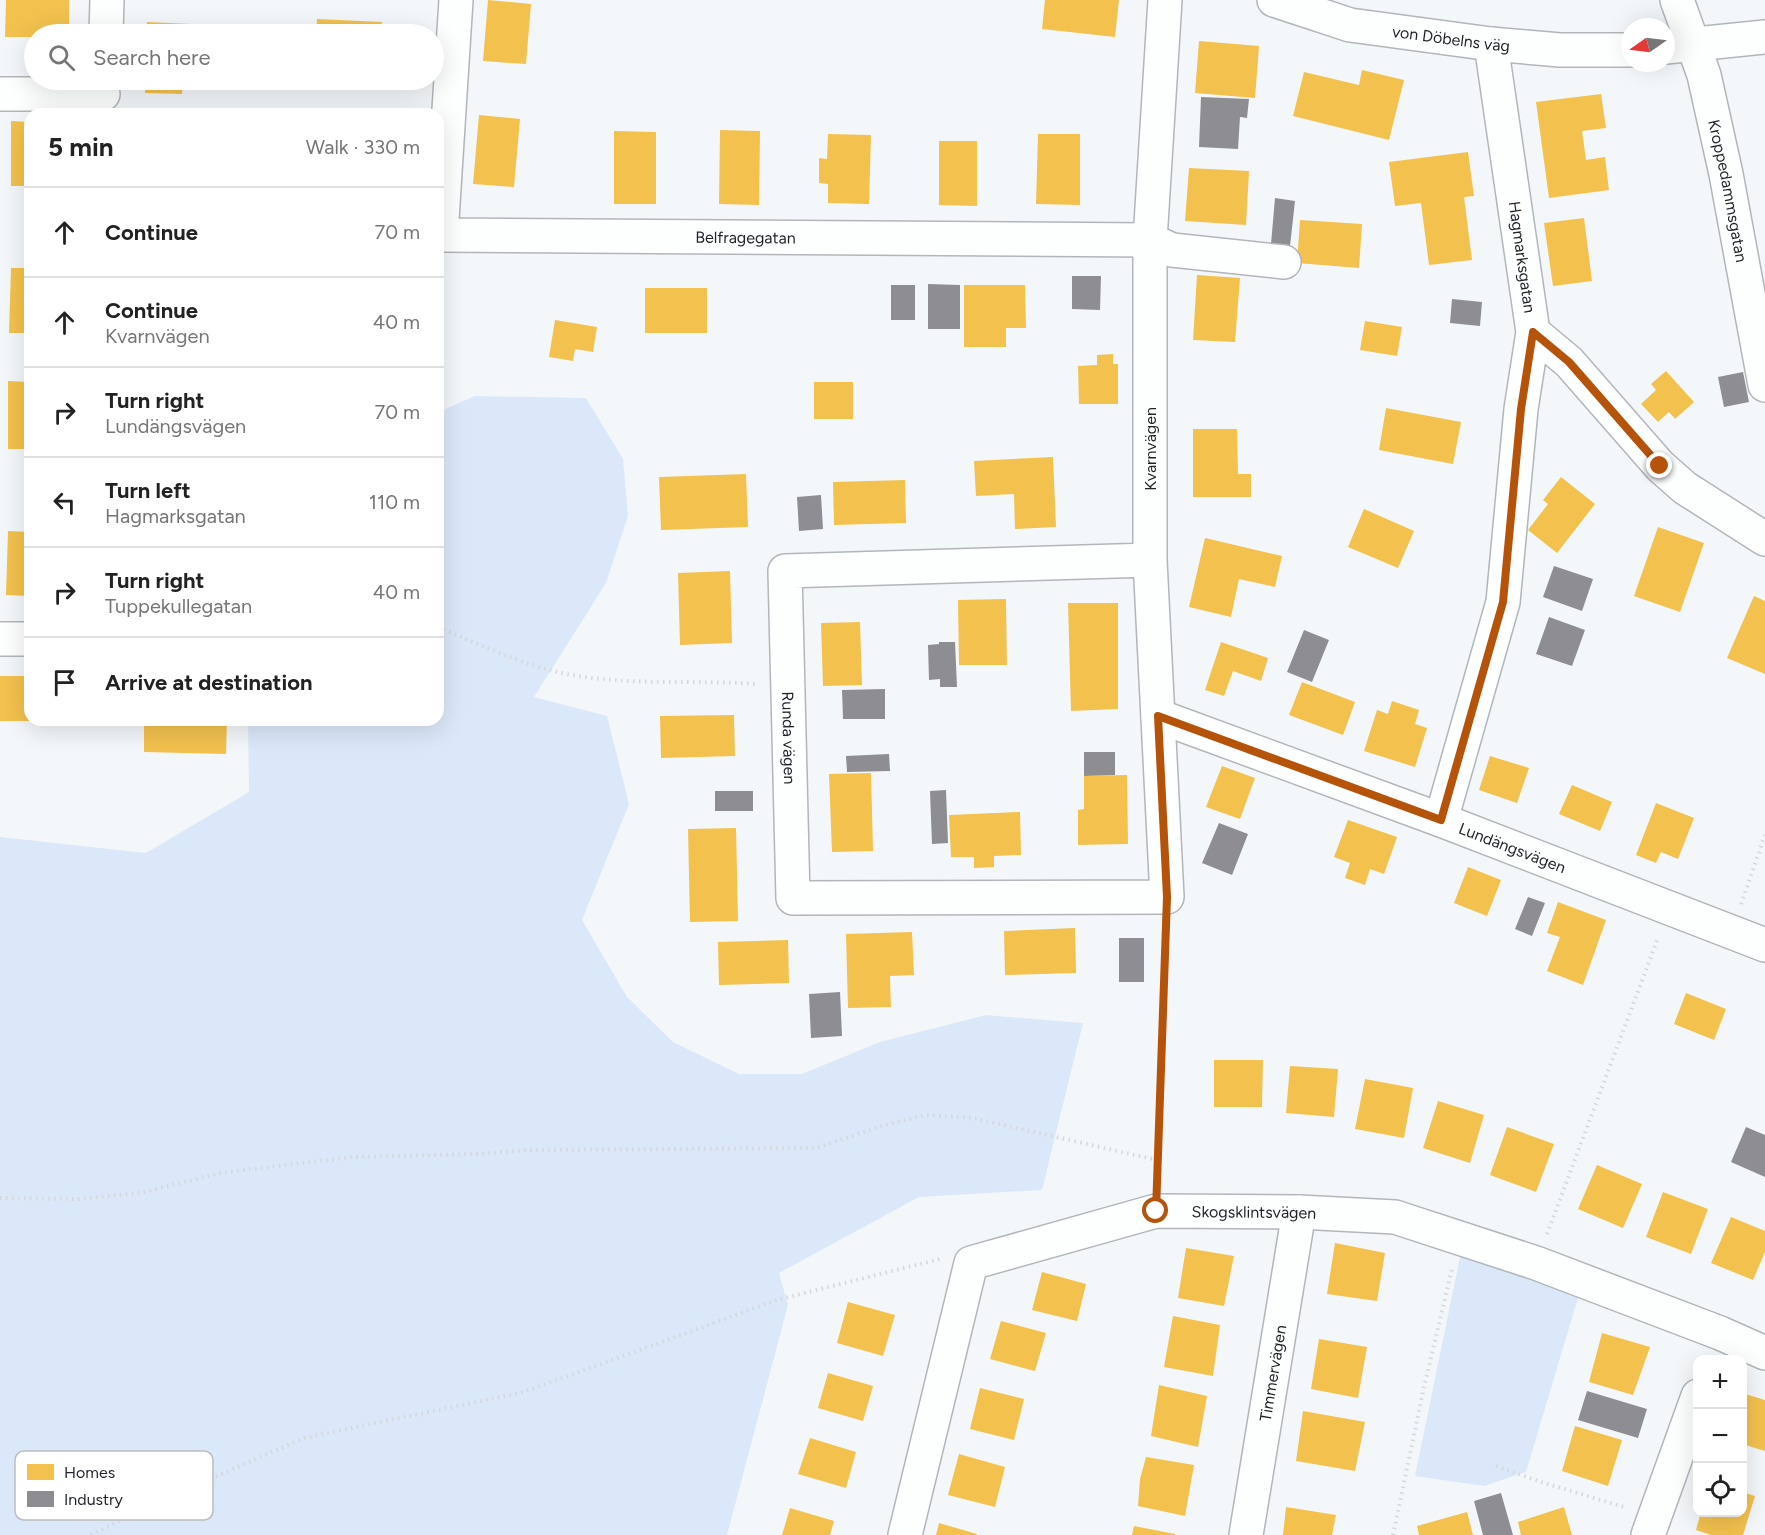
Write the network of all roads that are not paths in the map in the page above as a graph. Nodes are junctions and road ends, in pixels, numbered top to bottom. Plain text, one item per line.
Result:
1 (107, 0) edge
2 (456, 0) edge
3 (1165, 0) edge
4 (1276, 0) edge
5 (1677, 0) edge
6 (106, 24) edge
7 (1765, 37) edge
8 (1491, 44) junction
9 (1680, 46) edge
10 (1621, 50) edge
11 (0, 94) edge
12 (103, 96) edge
13 (444, 188) edge
14 (444, 235) edge
15 (1150, 240) junction
16 (1284, 262) dead end
17 (1533, 332) junction
18 (1765, 385) edge
19 (1765, 539) edge
20 (1150, 560) junction
21 (0, 639) edge
22 (24, 639) edge
23 (1158, 716) junction
24 (1441, 820) junction
25 (1167, 897) joint
26 (1765, 945) edge
27 (1299, 1212) junction
28 (1715, 1346) edge
29 (1765, 1353) edge
30 (1693, 1409) edge
31 (1651, 1525) edge
32 (905, 1535) edge
33 (1246, 1535) edge

1 - 6 street
2 - 13 street, Belfragegatan
3 - 15 street, Kvarnvägen
4 - 8 street, von Döbelns väg
5 - 9 street, Kroppedammsgatan
7 - 9 street
8 - 10 street, von Döbelns väg
8 - 17 street, Hagmarksgatan
9 - 18 street, Kroppedammsgatan
11 - 12 street
14 - 15 street, Belfragegatan
15 - 16 street, Belfragegatan
15 - 20 street, Kvarnvägen
17 - 19 street
17 - 24 street, Hagmarksgatan
20 - 23 street, Kvarnvägen
20 - 25 street, Runda vägen
21 - 22 street
23 - 24 street, Lundängsvägen
23 - 25 street, Kvarnvägen
24 - 26 street, Lundängsvägen
27 - 28 street, Skogsklintsvägen
27 - 32 street, Skogsklintsvägen
27 - 33 street, Timmervägen
28 - 29 street, Skogsklintsvägen
30 - 31 street

